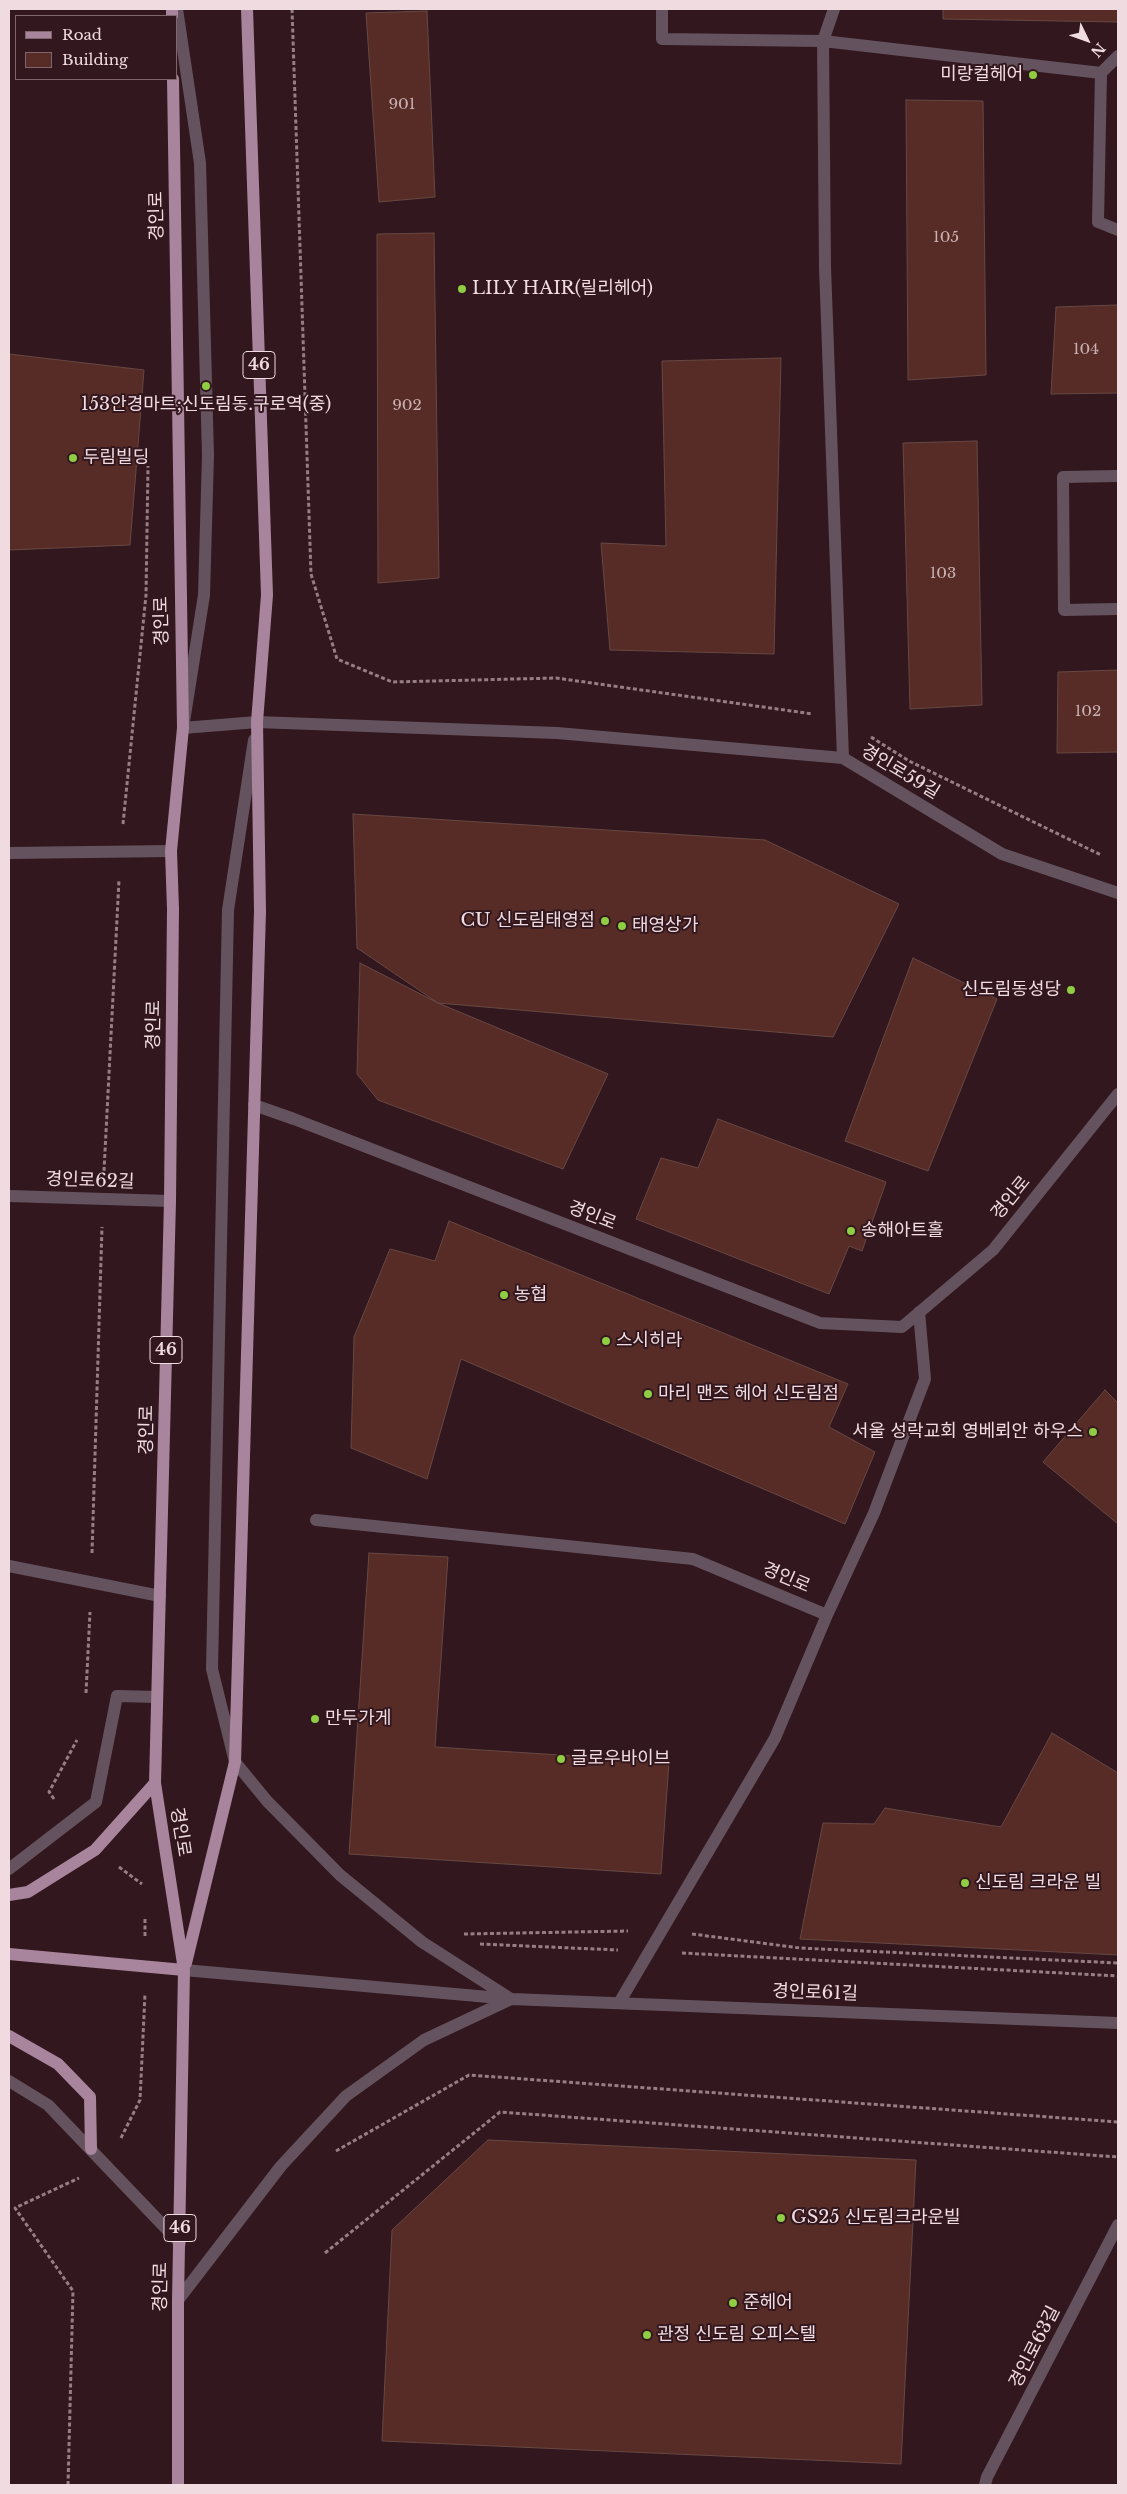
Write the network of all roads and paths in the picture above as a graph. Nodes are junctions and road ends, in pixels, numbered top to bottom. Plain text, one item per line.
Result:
1 (247, 9) edge
2 (292, 9) edge
3 (662, 9) edge
4 (834, 9) edge
5 (178, 16) edge
6 (823, 41) junction
7 (1118, 56) edge
8 (1101, 73) junction
9 (172, 80) edge
10 (1118, 230) edge
11 (1118, 476) edge
12 (1118, 608) edge
13 (841, 718) junction
14 (257, 722) junction
15 (183, 728) junction
16 (843, 758) junction
17 (172, 851) junction
18 (9, 853) edge
19 (1110, 859) dead end
20 (1118, 894) edge
21 (1118, 1094) edge
22 (254, 1105) junction
23 (9, 1196) edge
24 (170, 1201) junction
25 (919, 1312) junction
26 (316, 1520) dead end
27 (9, 1566) edge
28 (160, 1596) junction
29 (827, 1615) junction
30 (157, 1697) junction
31 (235, 1762) junction
32 (155, 1783) junction
33 (9, 1870) edge
34 (9, 1895) edge
35 (472, 1943) dead end
36 (650, 1951) junction
37 (9, 1954) edge
38 (184, 1970) junction
39 (1118, 1976) edge
40 (510, 1999) junction
41 (619, 2003) junction
42 (1118, 2023) edge
43 (9, 2036) edge
44 (9, 2081) edge
45 (1118, 2122) edge
46 (91, 2149) junction
47 (332, 2154) dead end
48 (1118, 2157) edge
49 (15, 2208) dead end
50 (1118, 2226) edge
51 (180, 2243) junction
52 (325, 2253) dead end
53 (178, 2300) junction
54 (68, 2485) edge
55 (178, 2485) edge
56 (985, 2485) edge

1 - 14 main road, 경인로 / 46
2 - 13 path
3 - 6 street
4 - 6 street
5 - 15 street
6 - 8 street
6 - 13 street
7 - 8 street
8 - 10 street
9 - 15 main road, 경인로 / 46
11 - 12 street
13 - 16 street
13 - 19 path
14 - 15 street, 경인로59길
14 - 16 street, 경인로59길
14 - 22 main road, 경인로 / 46
14 - 31 street
15 - 17 main road, 경인로 / 46
16 - 20 street, 경인로59길
17 - 18 street
17 - 24 main road, 경인로 / 46
21 - 25 street, 경인로
22 - 25 street, 경인로
22 - 31 main road, 경인로 / 46
23 - 24 street, 경인로62길
24 - 28 main road, 경인로 / 46
25 - 29 street
26 - 29 street, 경인로
27 - 28 street
28 - 30 main road, 경인로 / 46
29 - 36 street
30 - 32 main road, 경인로 / 46
30 - 33 street
31 - 38 main road, 경인로 / 46
31 - 40 street
32 - 34 main road
32 - 38 main road, 경인로 / 46
35 - 36 path
36 - 39 path
36 - 41 street
37 - 38 main road
38 - 40 street, 경인로61길
38 - 51 main road, 경인로 / 46
40 - 41 street, 경인로61길
40 - 53 street
41 - 42 street, 경인로61길
43 - 46 main road
44 - 46 street
45 - 47 path
46 - 51 street
48 - 52 path
49 - 54 path
50 - 56 street, 경인로63길
51 - 53 main road, 경인로 / 46
53 - 55 main road, 경인로 / 46

